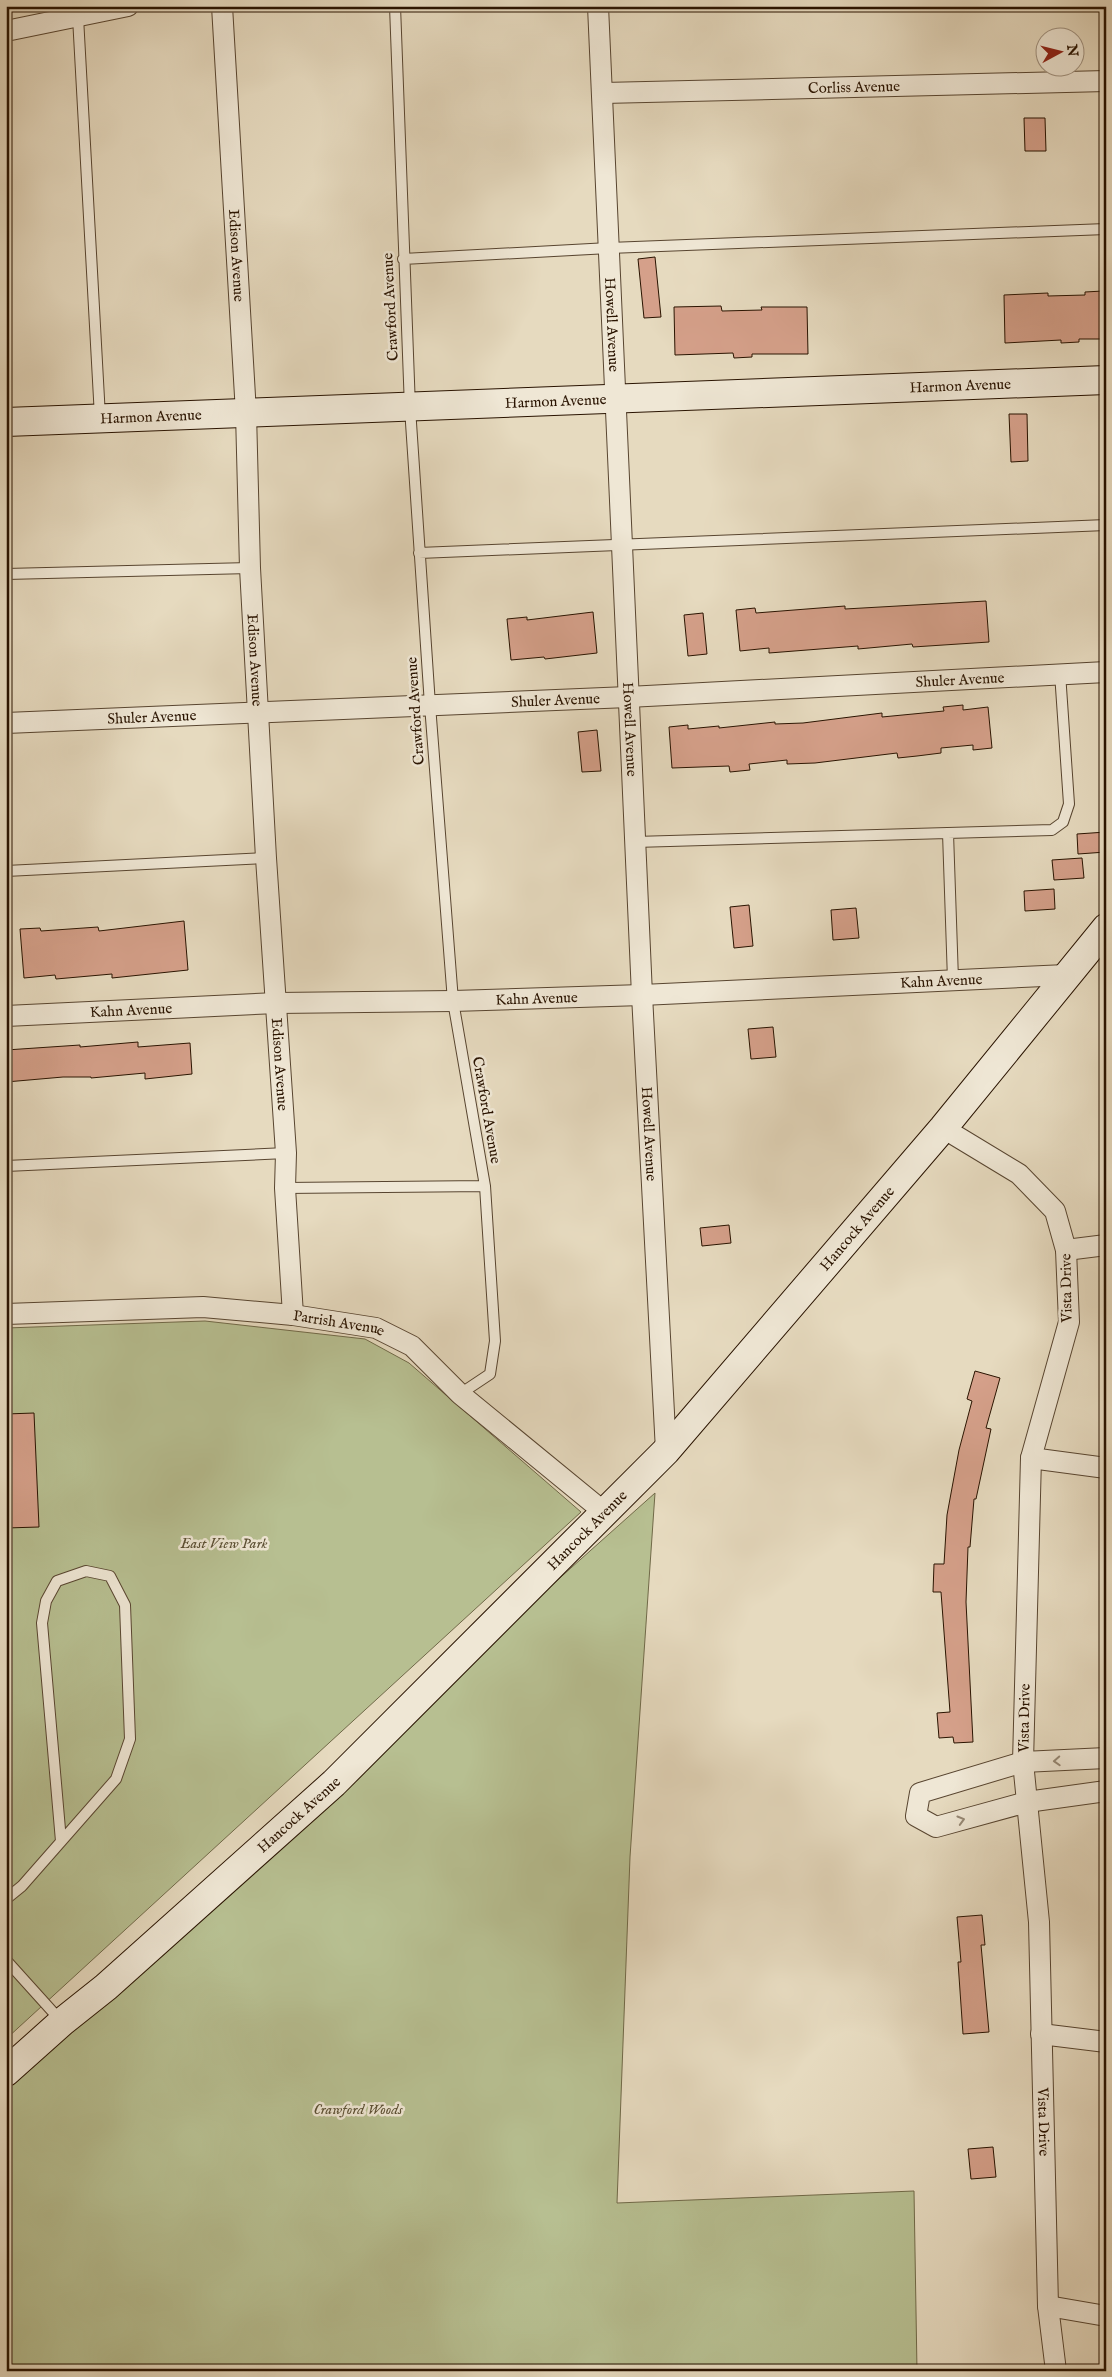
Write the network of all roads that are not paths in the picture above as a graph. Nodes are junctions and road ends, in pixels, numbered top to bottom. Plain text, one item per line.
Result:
1 (128, 6) edge
2 (222, 6) edge
3 (395, 6) edge
4 (598, 6) edge
5 (78, 16) junction
6 (6, 32) edge
7 (1106, 80) edge
8 (603, 93) junction
9 (1106, 229) edge
10 (609, 248) junction
11 (403, 259) junction
12 (1106, 380) edge
13 (615, 399) junction
14 (410, 408) junction
15 (246, 413) junction
16 (100, 418) junction
17 (6, 422) edge
18 (1106, 525) edge
19 (622, 546) junction
20 (419, 553) junction
21 (250, 568) junction
22 (6, 574) edge
23 (1106, 672) edge
24 (1060, 673) junction
25 (628, 697) junction
26 (430, 705) junction
27 (260, 713) junction
28 (6, 722) edge
29 (948, 833) junction
30 (636, 842) junction
31 (266, 858) junction
32 (6, 871) edge
33 (1106, 928) edge
34 (1066, 975) junction
35 (953, 980) junction
36 (642, 995) junction
37 (453, 1001) junction
38 (278, 1003) junction
39 (6, 1016) edge
40 (943, 1128) junction
41 (286, 1153) junction
42 (6, 1166) edge
43 (485, 1186) junction
44 (285, 1188) junction
45 (1106, 1245) edge
46 (1066, 1250) junction
47 (6, 1314) edge
48 (293, 1314) junction
49 (460, 1394) junction
50 (666, 1451) junction
51 (1031, 1458) junction
52 (1106, 1468) edge
53 (604, 1512) junction
54 (1106, 1758) edge
55 (1023, 1762) junction
56 (1106, 1791) edge
57 (1027, 1802) junction
58 (61, 1842) junction
59 (6, 1899) edge
60 (6, 1960) edge
61 (62, 2022) junction
62 (1041, 2034) junction
63 (1106, 2042) edge
64 (6, 2072) edge
65 (1048, 2306) junction
66 (1106, 2316) edge
67 (1056, 2371) edge

1 - 5 street
2 - 15 street, Edison Avenue
3 - 11 lane, Crawford Avenue
4 - 8 street, Howell Avenue
5 - 6 street
5 - 16 lane
7 - 8 street, Corliss Avenue
8 - 10 street, Howell Avenue
9 - 10 lane
10 - 11 lane
10 - 13 street, Howell Avenue
11 - 14 lane, Crawford Avenue
12 - 13 street, Harmon Avenue
13 - 14 street, Harmon Avenue
13 - 19 street, Howell Avenue
14 - 15 street, Harmon Avenue
14 - 20 lane, Crawford Avenue
15 - 16 street, Harmon Avenue
15 - 21 street, Edison Avenue
16 - 17 street, Harmon Avenue
18 - 19 lane
19 - 20 lane
19 - 25 street, Howell Avenue
20 - 26 lane, Crawford Avenue
21 - 22 lane
21 - 27 street, Edison Avenue
23 - 24 street, Shuler Avenue
24 - 25 street, Shuler Avenue
24 - 29 lane
25 - 26 street, Shuler Avenue
25 - 30 street, Howell Avenue
26 - 27 street, Shuler Avenue
26 - 37 lane, Crawford Avenue
27 - 28 street, Shuler Avenue
27 - 31 street, Edison Avenue
29 - 30 lane
29 - 35 lane
30 - 36 street, Howell Avenue
31 - 32 lane
31 - 38 street, Edison Avenue
33 - 34 street, Hancock Avenue
34 - 35 street, Kahn Avenue
34 - 40 street, Hancock Avenue
35 - 36 street, Kahn Avenue
36 - 37 street, Kahn Avenue
36 - 50 street, Howell Avenue
37 - 38 street, Kahn Avenue
37 - 43 lane, Crawford Avenue
38 - 39 street, Kahn Avenue
38 - 41 street, Edison Avenue
40 - 46 street, Vista Drive
40 - 50 street, Hancock Avenue
41 - 42 lane
41 - 44 street, Edison Avenue
43 - 44 lane
43 - 49 lane, Crawford Avenue
44 - 48 street, Edison Avenue
45 - 46 street
46 - 51 street, Vista Drive
47 - 48 street, Parrish Avenue
48 - 49 street, Parrish Avenue
49 - 53 street, Parrish Avenue
50 - 53 street, Hancock Avenue
51 - 52 street
51 - 55 street, Vista Drive
53 - 61 street, Hancock Avenue
54 -> 55 street
55 - 57 street, Vista Drive
55 -> 57 street
56 - 57 street
57 - 62 street, Vista Drive
58 - 58 lane
58 - 59 lane
60 - 61 lane
61 - 64 street, Hancock Avenue
62 - 63 street
62 - 65 street, Vista Drive
65 - 66 street
65 - 67 street, Vista Drive

